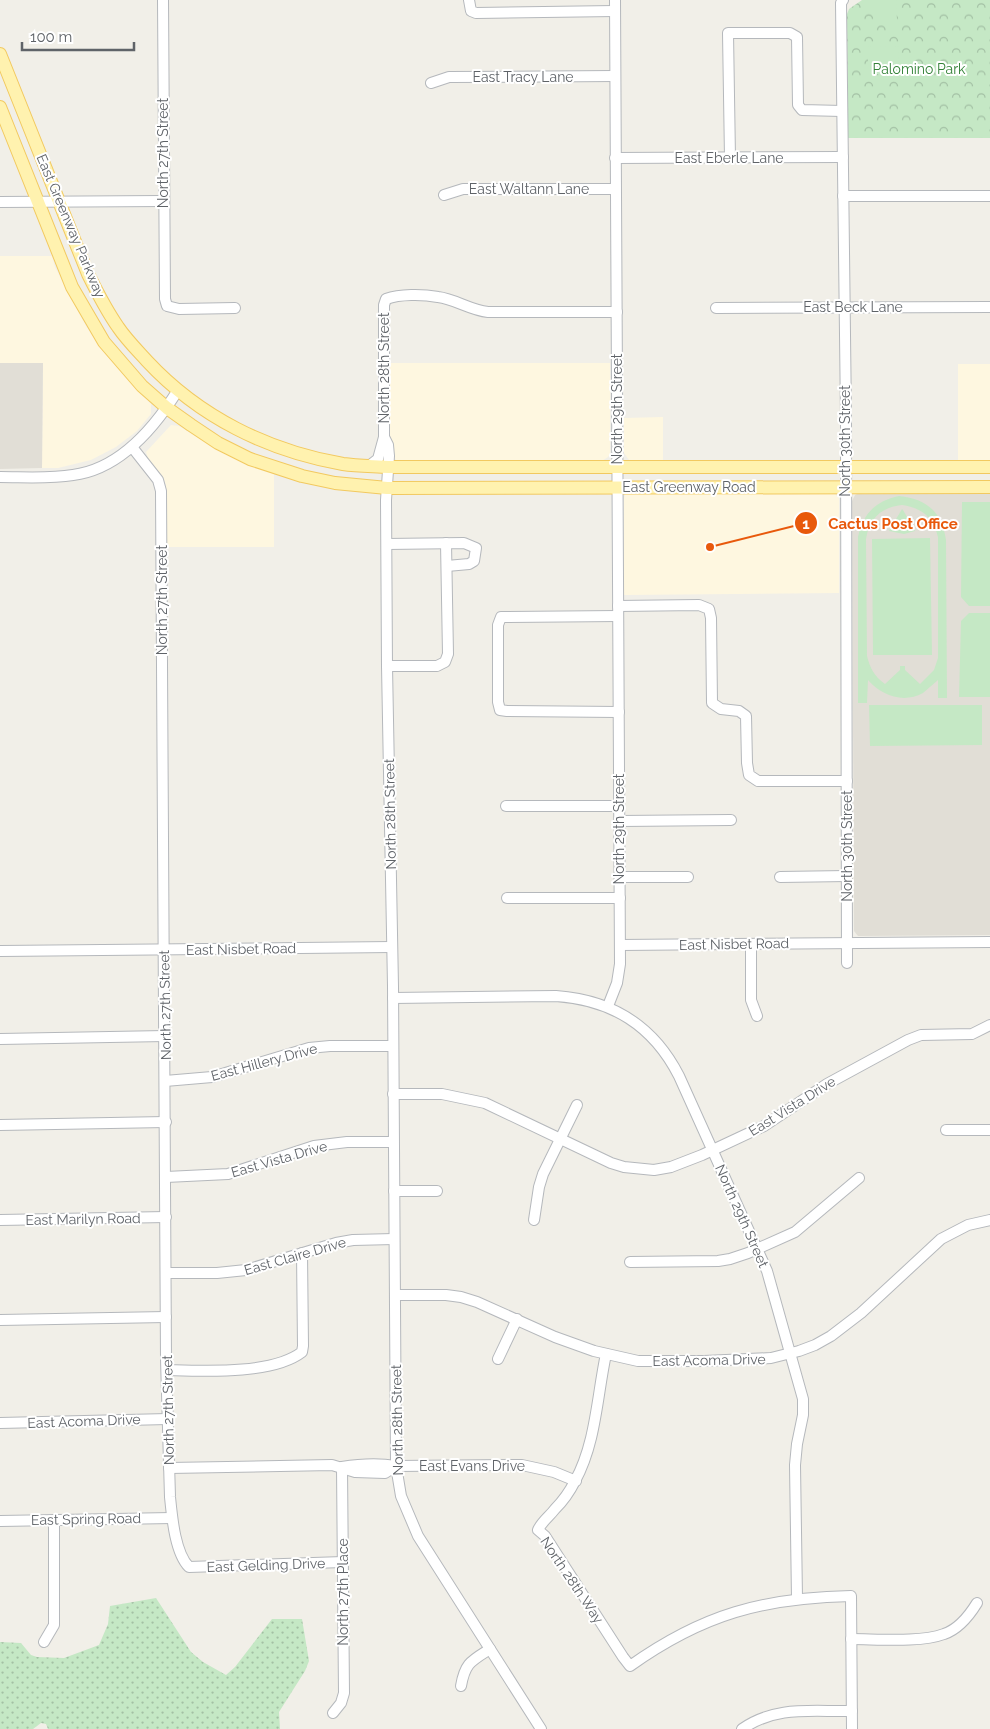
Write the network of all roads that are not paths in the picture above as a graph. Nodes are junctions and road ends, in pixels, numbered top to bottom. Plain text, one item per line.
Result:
1 (163, 0) edge
2 (469, 0) edge
3 (614, 0) edge
4 (843, 0) edge
5 (615, 11) junction
6 (0, 54) edge
7 (615, 76) junction
8 (432, 83) dead end
9 (0, 107) edge
10 (842, 111) junction
11 (843, 157) junction
12 (615, 158) junction
13 (730, 158) junction
14 (615, 189) junction
15 (444, 195) dead end
16 (843, 196) junction
17 (990, 196) edge
18 (164, 201) junction
19 (0, 202) edge
20 (38, 202) junction
21 (60, 202) junction
22 (105, 306) junction
23 (845, 307) junction
24 (990, 307) edge
25 (235, 308) dead end
26 (716, 308) dead end
27 (617, 312) junction
28 (88, 314) junction
29 (178, 390) junction
30 (167, 408) junction
31 (384, 437) junction
32 (274, 445) junction
33 (132, 447) junction
34 (267, 465) junction
35 (369, 466) junction
36 (388, 467) junction
37 (472, 467) junction
38 (617, 467) junction
39 (846, 467) junction
40 (990, 467) edge
41 (0, 477) edge
42 (846, 486) junction
43 (470, 487) junction
44 (617, 487) junction
45 (990, 487) edge
46 (387, 488) junction
47 (446, 543) junction
48 (387, 544) junction
49 (446, 566) junction
50 (618, 611) junction
51 (387, 666) junction
52 (619, 712) junction
53 (847, 781) junction
54 (506, 806) dead end
55 (619, 806) junction
56 (731, 820) dead end
57 (620, 821) junction
58 (847, 876) junction
59 (620, 877) junction
60 (688, 877) dead end
61 (780, 877) dead end
62 (507, 898) dead end
63 (620, 898) junction
64 (847, 942) junction
65 (990, 942) edge
66 (751, 944) junction
67 (620, 945) junction
68 (392, 947) junction
69 (164, 949) junction
70 (0, 952) edge
71 (847, 963) dead end
72 (393, 998) junction
73 (608, 1006) junction
74 (757, 1016) dead end
75 (990, 1025) edge
76 (165, 1036) junction
77 (0, 1039) edge
78 (393, 1046) junction
79 (166, 1081) junction
80 (393, 1094) junction
81 (577, 1105) dead end
82 (166, 1122) junction
83 (0, 1125) edge
84 (946, 1130) dead end
85 (990, 1130) edge
86 (560, 1139) junction
87 (393, 1142) junction
88 (713, 1150) junction
89 (166, 1177) junction
90 (859, 1178) dead end
91 (437, 1191) dead end
92 (394, 1192) junction
93 (166, 1217) junction
94 (0, 1220) edge
95 (534, 1220) dead end
96 (990, 1220) edge
97 (394, 1239) junction
98 (758, 1248) junction
99 (302, 1253) junction
100 (630, 1262) dead end
101 (166, 1274) junction
102 (395, 1296) junction
103 (166, 1317) junction
104 (516, 1319) junction
105 (0, 1320) edge
106 (792, 1353) junction
107 (606, 1354) junction
108 (498, 1359) dead end
109 (167, 1370) junction
110 (168, 1419) junction
111 (0, 1423) edge
112 (396, 1466) junction
113 (342, 1467) junction
114 (169, 1468) junction
115 (576, 1481) junction
116 (172, 1518) junction
117 (0, 1520) edge
118 (54, 1520) junction
119 (343, 1562) junction
120 (189, 1567) joint
121 (797, 1598) junction
122 (977, 1604) dead end
123 (851, 1639) junction
124 (44, 1642) dead end
125 (490, 1649) junction
126 (462, 1686) dead end
127 (852, 1712) junction
128 (333, 1713) dead end
129 (541, 1729) edge
130 (742, 1729) edge
131 (852, 1729) edge

1 - 18 street, North 27th Street
2 - 5 street
3 - 5 street, North 29th Street
4 - 10 street, North 30th Street
5 - 7 street, North 29th Street
6 - 21 main road, East Greenway Parkway
7 - 8 street, East Tracy Lane
7 - 12 street, North 29th Street
9 - 20 main road, East Greenway Parkway
10 - 11 street, North 30th Street
10 - 13 street
11 - 13 street, East Eberle Lane
11 - 16 street, North 30th Street
12 - 13 street, East Eberle Lane
12 - 14 street, North 29th Street
14 - 15 street, East Waltann Lane
14 - 27 street, North 29th Street
16 - 17 street
16 - 23 street, North 30th Street
18 - 21 street
18 - 25 street, North 27th Street
19 - 20 street
20 - 21 street
20 - 28 main road, East Greenway Parkway
21 - 22 main road, East Greenway Parkway
22 - 28 main road
22 - 29 main road, East Greenway Parkway
23 - 24 street, East Beck Lane
23 - 26 street, East Beck Lane
23 - 39 street, North 30th Street
27 - 31 street, North 28th Street
27 - 38 street, North 29th Street
28 - 30 main road, East Greenway Parkway
29 - 30 street
29 - 32 main road, East Greenway Parkway
30 - 33 street
30 - 34 main road, East Greenway Parkway
31 - 35 street, North 28th Street
31 - 36 street, North 28th Street
32 - 34 main road
32 - 35 main road, East Greenway Parkway
33 - 41 street
33 - 69 street, North 27th Street
34 - 46 main road, East Greenway Parkway
35 - 36 main road, East Greenway Parkway
36 - 37 main road, East Greenway Road
36 - 46 street, North 28th Street
37 - 38 main road, East Greenway Road
37 - 43 main road
38 - 39 main road, East Greenway Road
38 - 44 street, North 29th Street
39 - 40 main road, East Greenway Road
39 - 42 street, North 30th Street
42 - 44 main road, East Greenway Road
42 - 45 main road, East Greenway Road
42 - 53 street, North 30th Street
43 - 44 main road, East Greenway Road
43 - 46 main road, East Greenway Road
44 - 50 street, North 29th Street
46 - 48 street, North 28th Street
47 - 48 street
47 - 49 street
47 - 49 street
48 - 51 street, North 28th Street
49 - 51 street
50 - 52 street, North 29th Street
50 - 52 street
50 - 53 street
51 - 68 street, North 28th Street
52 - 55 street, North 29th Street
53 - 58 street, North 30th Street
54 - 55 street
55 - 57 street, North 29th Street
56 - 57 street
57 - 59 street, North 29th Street
58 - 61 street
58 - 64 street, North 30th Street
59 - 60 street
59 - 63 street, North 29th Street
62 - 63 street
63 - 67 street, North 29th Street
64 - 65 street, East Nisbet Road
64 - 66 street, East Nisbet Road
64 - 71 street
66 - 67 street, East Nisbet Road
66 - 74 street
67 - 73 street, North 29th Street
68 - 69 street, East Nisbet Road
68 - 72 street, North 28th Street
69 - 70 street, East Nisbet Road
69 - 76 street, North 27th Street
72 - 73 street
72 - 78 street, North 28th Street
73 - 88 street, North 29th Street
75 - 88 street, East Vista Drive
76 - 77 street
76 - 79 street, North 27th Street
78 - 79 street, East Hillery Drive
78 - 80 street, North 28th Street
79 - 82 street, North 27th Street
80 - 86 street, East Vista Drive
80 - 87 street, North 28th Street
81 - 86 street
82 - 83 street
82 - 89 street, North 27th Street
84 - 85 street
86 - 88 street, East Vista Drive
86 - 95 street
87 - 89 street, East Vista Drive
87 - 92 street, North 28th Street
88 - 98 street, North 29th Street
89 - 93 street, North 27th Street
90 - 98 street
91 - 92 street
92 - 97 street, North 28th Street
93 - 94 street, East Marilyn Road
93 - 101 street, North 27th Street
96 - 106 street, East Acoma Drive
97 - 99 street, East Claire Drive
97 - 102 street, North 28th Street
98 - 100 street
98 - 106 street, North 29th Street
99 - 101 street, East Claire Drive
99 - 109 street
101 - 103 street, North 27th Street
102 - 104 street, East Acoma Drive
102 - 112 street, North 28th Street
103 - 105 street
103 - 109 street, North 27th Street
104 - 107 street, East Acoma Drive
104 - 108 street
106 - 107 street, East Acoma Drive
106 - 121 street, North 29th Street
107 - 115 street, North 28th Way
109 - 110 street, North 27th Street
110 - 111 street, East Acoma Drive
110 - 114 street, North 27th Street
112 - 113 street, East Evans Drive
112 - 115 street, East Evans Drive
112 - 125 street, North 28th Street
113 - 114 street, East Evans Drive
113 - 119 street, North 27th Place
114 - 116 street, North 27th Street
115 - 121 street, North 28th Way
116 - 118 street, East Spring Road
116 - 120 street, North 27th Street
117 - 118 street, East Spring Road
118 - 124 street
119 - 120 street, East Gelding Drive
119 - 128 street, North 27th Place
121 - 123 street
122 - 123 street
123 - 127 street
125 - 126 street
125 - 129 street, North 28th Street
127 - 130 street
127 - 131 street

